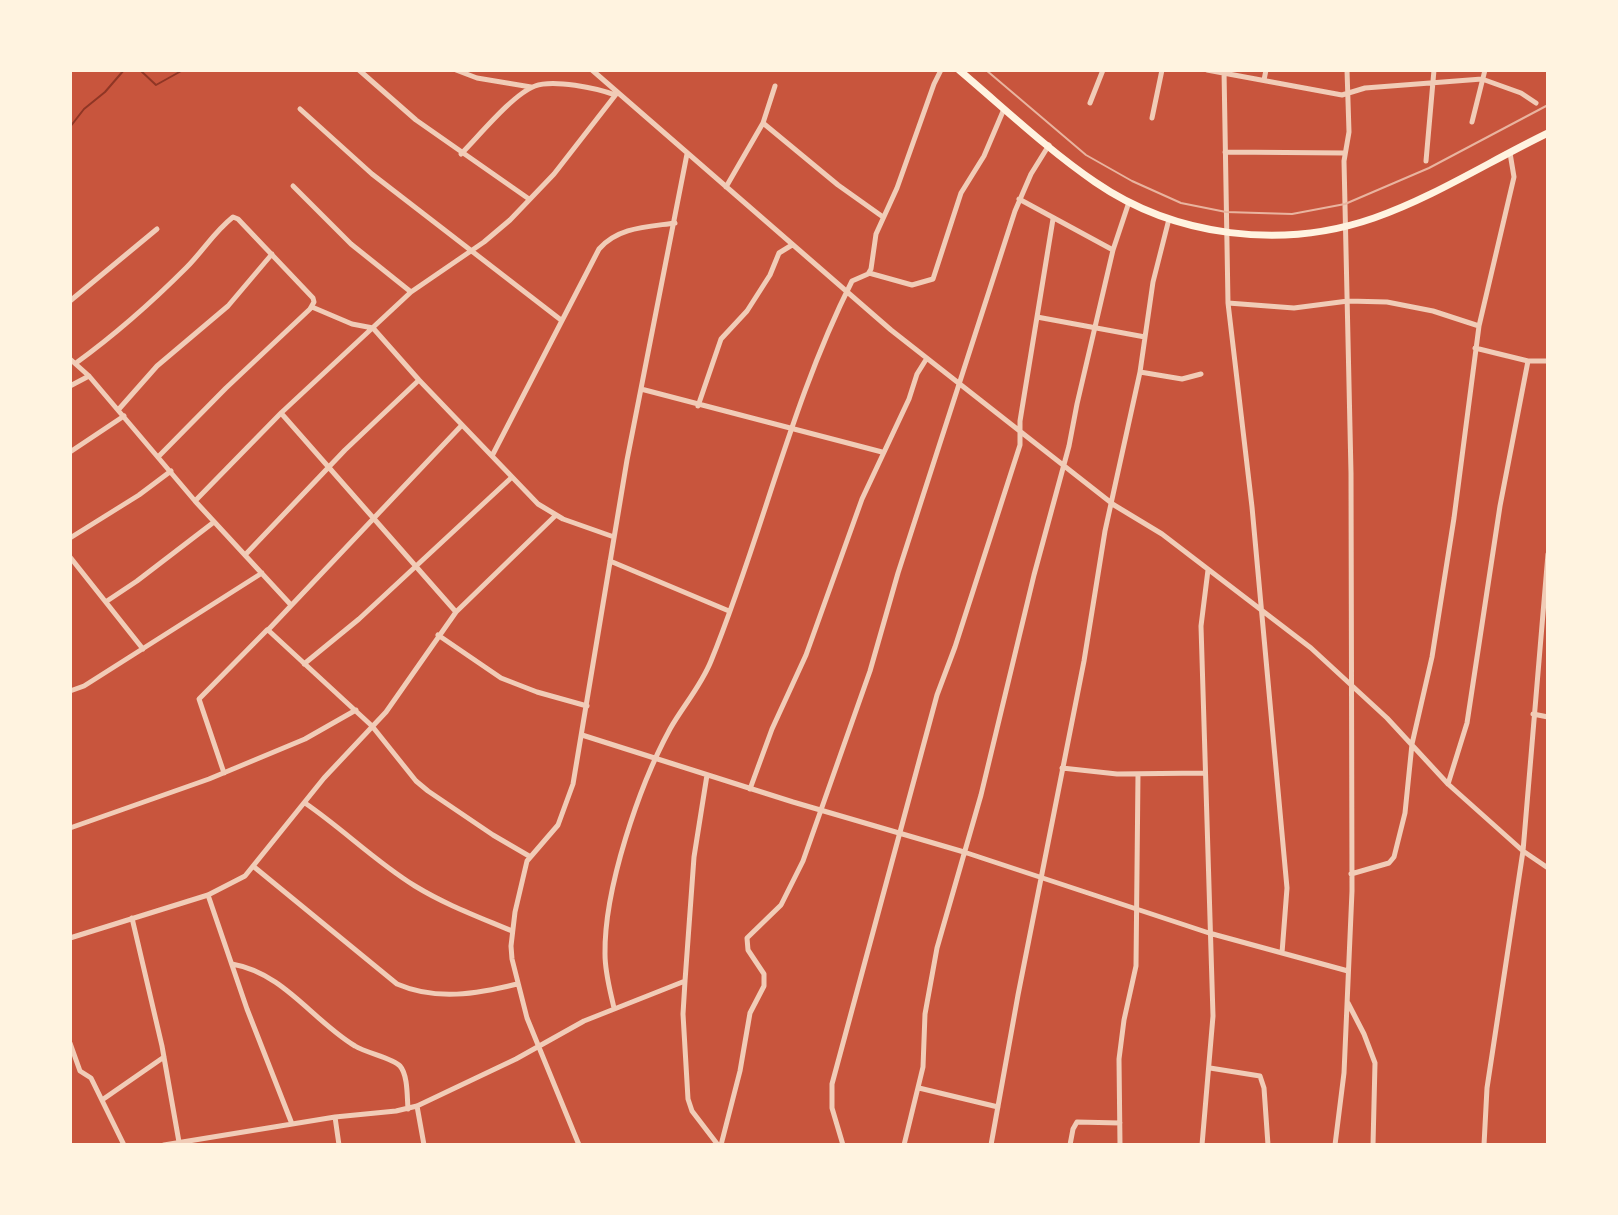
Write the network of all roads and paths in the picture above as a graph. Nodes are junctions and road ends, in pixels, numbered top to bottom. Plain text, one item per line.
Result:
1 (359, 70) edge
2 (456, 70) edge
3 (592, 70) edge
4 (941, 70) edge
5 (959, 70) edge
6 (1103, 70) edge
7 (1162, 70) edge
8 (1207, 70) edge
9 (1266, 70) edge
10 (1347, 70) edge
11 (1434, 70) edge
12 (1485, 70) edge
13 (1224, 71) edge
14 (1482, 79) junction
15 (1264, 80) junction
16 (1434, 83) junction
17 (775, 86) dead end
18 (532, 87) junction
19 (1347, 92) junction
20 (616, 94) junction
21 (1090, 103) dead end
22 (1536, 103) dead end
23 (1004, 108) junction
24 (300, 109) dead end
25 (1152, 118) dead end
26 (1472, 122) dead end
27 (763, 123) junction
28 (1548, 133) edge
29 (1049, 145) junction
30 (1225, 152) junction
31 (1510, 152) junction
32 (688, 153) junction
33 (1345, 153) junction
34 (461, 154) junction
35 (1426, 161) dead end
36 (293, 186) dead end
37 (726, 187) junction
38 (529, 199) junction
39 (1019, 199) junction
40 (1129, 201) junction
41 (883, 217) junction
42 (1053, 219) junction
43 (1169, 219) junction
44 (675, 223) junction
45 (1345, 227) junction
46 (157, 229) dead end
47 (1225, 233) junction
48 (792, 245) junction
49 (473, 250) junction
50 (1113, 250) junction
51 (272, 254) junction
52 (869, 273) junction
53 (411, 292) junction
54 (846, 292) junction
55 (70, 301) edge
56 (1348, 301) junction
57 (1228, 303) junction
58 (312, 307) junction
59 (1037, 317) junction
60 (561, 320) junction
61 (1479, 326) junction
62 (1096, 327) junction
63 (373, 328) junction
64 (1145, 337) junction
65 (1475, 348) junction
66 (927, 358) junction
67 (73, 361) edge
68 (1528, 361) junction
69 (1548, 361) edge
70 (1140, 372) junction
71 (1201, 374) dead end
72 (89, 376) junction
73 (419, 380) junction
74 (960, 385) junction
75 (70, 386) edge
76 (641, 389) junction
77 (698, 406) junction
78 (119, 409) junction
79 (281, 413) junction
80 (124, 416) junction
81 (462, 425) junction
82 (791, 428) junction
83 (1020, 432) junction
84 (70, 452) edge
85 (882, 452) junction
86 (159, 456) junction
87 (492, 456) junction
88 (1064, 465) junction
89 (328, 467) junction
90 (171, 471) junction
91 (511, 478) junction
92 (195, 501) junction
93 (1112, 504) junction
94 (555, 516) junction
95 (374, 518) junction
96 (214, 522) junction
97 (614, 537) junction
98 (70, 538) edge
99 (1548, 554) edge
100 (245, 555) junction
101 (70, 557) edge
102 (610, 561) junction
103 (416, 566) junction
104 (1208, 569) junction
105 (262, 573) junction
106 (107, 601) junction
107 (291, 605) junction
108 (1260, 607) junction
109 (729, 611) junction
110 (456, 612) junction
111 (268, 630) junction
112 (438, 635) junction
113 (143, 649) junction
114 (304, 664) junction
115 (1351, 683) junction
116 (70, 691) edge
117 (587, 706) junction
118 (356, 710) junction
119 (1533, 714) junction
120 (1548, 717) edge
121 (372, 726) junction
122 (582, 735) junction
123 (1412, 744) junction
124 (656, 758) junction
125 (1062, 768) junction
126 (224, 773) junction
127 (1204, 773) junction
128 (1138, 774) junction
129 (707, 775) junction
130 (1448, 784) junction
131 (750, 789) junction
132 (305, 803) junction
133 (820, 810) junction
134 (70, 828) edge
135 (901, 833) junction
136 (1523, 851) junction
137 (964, 852) junction
138 (529, 856) junction
139 (253, 866) junction
140 (1548, 868) edge
141 (1351, 874) junction
142 (1042, 878) junction
143 (208, 895) junction
144 (1136, 910) junction
145 (132, 918) junction
146 (512, 931) junction
147 (1209, 933) junction
148 (70, 938) edge
149 (1282, 953) junction
150 (232, 964) junction
151 (1348, 971) junction
152 (685, 981) junction
153 (517, 984) junction
154 (1347, 1002) junction
155 (614, 1008) junction
156 (70, 1043) edge
157 (539, 1045) junction
158 (164, 1057) junction
159 (1210, 1068) junction
160 (80, 1071) junction
161 (70, 1075) edge
162 (919, 1088) junction
163 (102, 1100) junction
164 (417, 1106) junction
165 (998, 1107) junction
166 (408, 1109) junction
167 (335, 1117) junction
168 (1120, 1123) junction
169 (292, 1124) junction
170 (179, 1142) junction
171 (124, 1145) edge
172 (164, 1145) edge
173 (339, 1145) edge
174 (424, 1145) edge
175 (579, 1145) edge
176 (720, 1145) edge
177 (843, 1145) edge
178 (904, 1145) edge
179 (991, 1145) edge
180 (1070, 1145) edge
181 (1120, 1145) edge
182 (1202, 1145) edge
183 (1268, 1145) edge
184 (1335, 1145) edge
185 (1373, 1145) edge
186 (1484, 1145) edge

1 - 34 street
2 - 18 street
3 - 20 street
4 - 41 street
5 - 23 main road
6 - 21 street
7 - 25 street
8 - 13 street
9 - 15 street
10 - 19 street
11 - 16 street
12 - 14 street
13 - 15 street
13 - 30 street
14 - 16 street
14 - 22 street
14 - 26 street
15 - 19 street
16 - 19 street
16 - 35 street
17 - 27 street
18 - 20 street
18 - 34 street
19 - 33 street
20 - 32 street
20 - 38 street
23 - 29 main road
23 - 52 street
24 - 49 street
27 - 37 street
27 - 41 street
28 - 31 main road
29 - 39 street
29 - 40 main road
30 - 33 street
30 - 47 street
31 - 45 main road
31 - 61 street
32 - 37 street
32 - 44 street
33 - 45 street
34 - 38 street
36 - 53 street
37 - 48 street
38 - 49 street
39 - 42 street
39 - 74 street
40 - 43 main road
40 - 50 street
41 - 52 street
42 - 50 street
42 - 59 street
43 - 47 main road
43 - 64 street
44 - 60 street
44 - 76 street
45 - 47 main road
45 - 56 street
46 - 55 street
47 - 57 street
48 - 54 street
48 - 77 street
49 - 53 street
49 - 60 street
50 - 62 street
51 - 58 street
51 - 67 street
51 - 78 street
52 - 54 street
53 - 63 street
54 - 66 street
54 - 82 street
56 - 57 street
56 - 61 street
56 - 115 street
57 - 108 street
58 - 63 street
58 - 86 street
59 - 62 street
59 - 83 street
60 - 87 street
61 - 65 street
62 - 64 street
62 - 88 street
63 - 73 street
63 - 79 street
64 - 70 street
65 - 68 street
65 - 123 street
66 - 74 street
66 - 85 street
67 - 72 street
68 - 69 street
68 - 130 street
70 - 71 street
70 - 93 street
72 - 75 street
72 - 78 street
73 - 81 street
73 - 89 street
74 - 83 street
74 - 133 street
76 - 77 street
76 - 97 street
77 - 82 street
78 - 80 street
79 - 89 street
79 - 92 street
80 - 84 street
80 - 86 street
81 - 87 street
81 - 95 street
82 - 85 street
82 - 109 street
83 - 88 street
83 - 135 street
85 - 131 street
86 - 90 street
87 - 91 street
88 - 93 street
88 - 137 street
89 - 95 street
89 - 100 street
90 - 92 street
90 - 98 street
91 - 94 street
91 - 103 street
92 - 96 street
93 - 104 street
93 - 125 street
94 - 97 street
94 - 110 street
95 - 103 street
95 - 107 street
96 - 100 street
96 - 106 street
97 - 102 street
99 - 119 street
100 - 105 street
101 - 106 street
102 - 109 street
102 - 117 street
103 - 110 street
103 - 114 street
104 - 108 street
104 - 127 street
105 - 107 street
105 - 113 street
106 - 113 street
107 - 111 street
108 - 115 street
108 - 149 street
109 - 124 street
110 - 112 street
111 - 114 street
111 - 126 street
112 - 117 street
112 - 121 street
113 - 116 street
114 - 118 street
115 - 123 street
115 - 141 street
117 - 122 street
118 - 121 street
118 - 126 street
119 - 120 street
119 - 136 street
121 - 132 street
121 - 138 street
122 - 124 street
122 - 138 street
123 - 130 street
123 - 141 street
124 - 129 street
124 - 155 street
125 - 128 street
125 - 142 street
126 - 134 street
127 - 128 street
127 - 147 street
128 - 144 street
129 - 131 street
129 - 152 street
130 - 136 street
131 - 133 street
132 - 139 street
132 - 146 street
133 - 135 street
133 - 176 street
135 - 137 street
135 - 177 street
136 - 140 street
136 - 186 street
137 - 142 street
137 - 162 street
138 - 146 street
139 - 143 street
139 - 153 street
141 - 151 street
142 - 144 street
142 - 165 street
143 - 145 street
143 - 150 street
144 - 147 street
144 - 168 street
145 - 148 street
145 - 158 street
146 - 153 street
147 - 149 street
147 - 159 street
149 - 151 street
150 - 166 street
150 - 169 street
151 - 154 street
152 - 155 street
152 - 176 street
153 - 157 street
154 - 184 street
154 - 185 street
155 - 157 street
156 - 160 street
157 - 164 street
157 - 175 street
158 - 163 street
158 - 170 street
159 - 182 street
159 - 183 street
160 - 161 street
160 - 163 street
162 - 165 street
162 - 178 street
163 - 171 street
164 - 166 street
164 - 174 street
165 - 179 street
166 - 167 street
167 - 169 street
167 - 173 street
168 - 180 street
168 - 181 street
169 - 170 street
170 - 172 street

